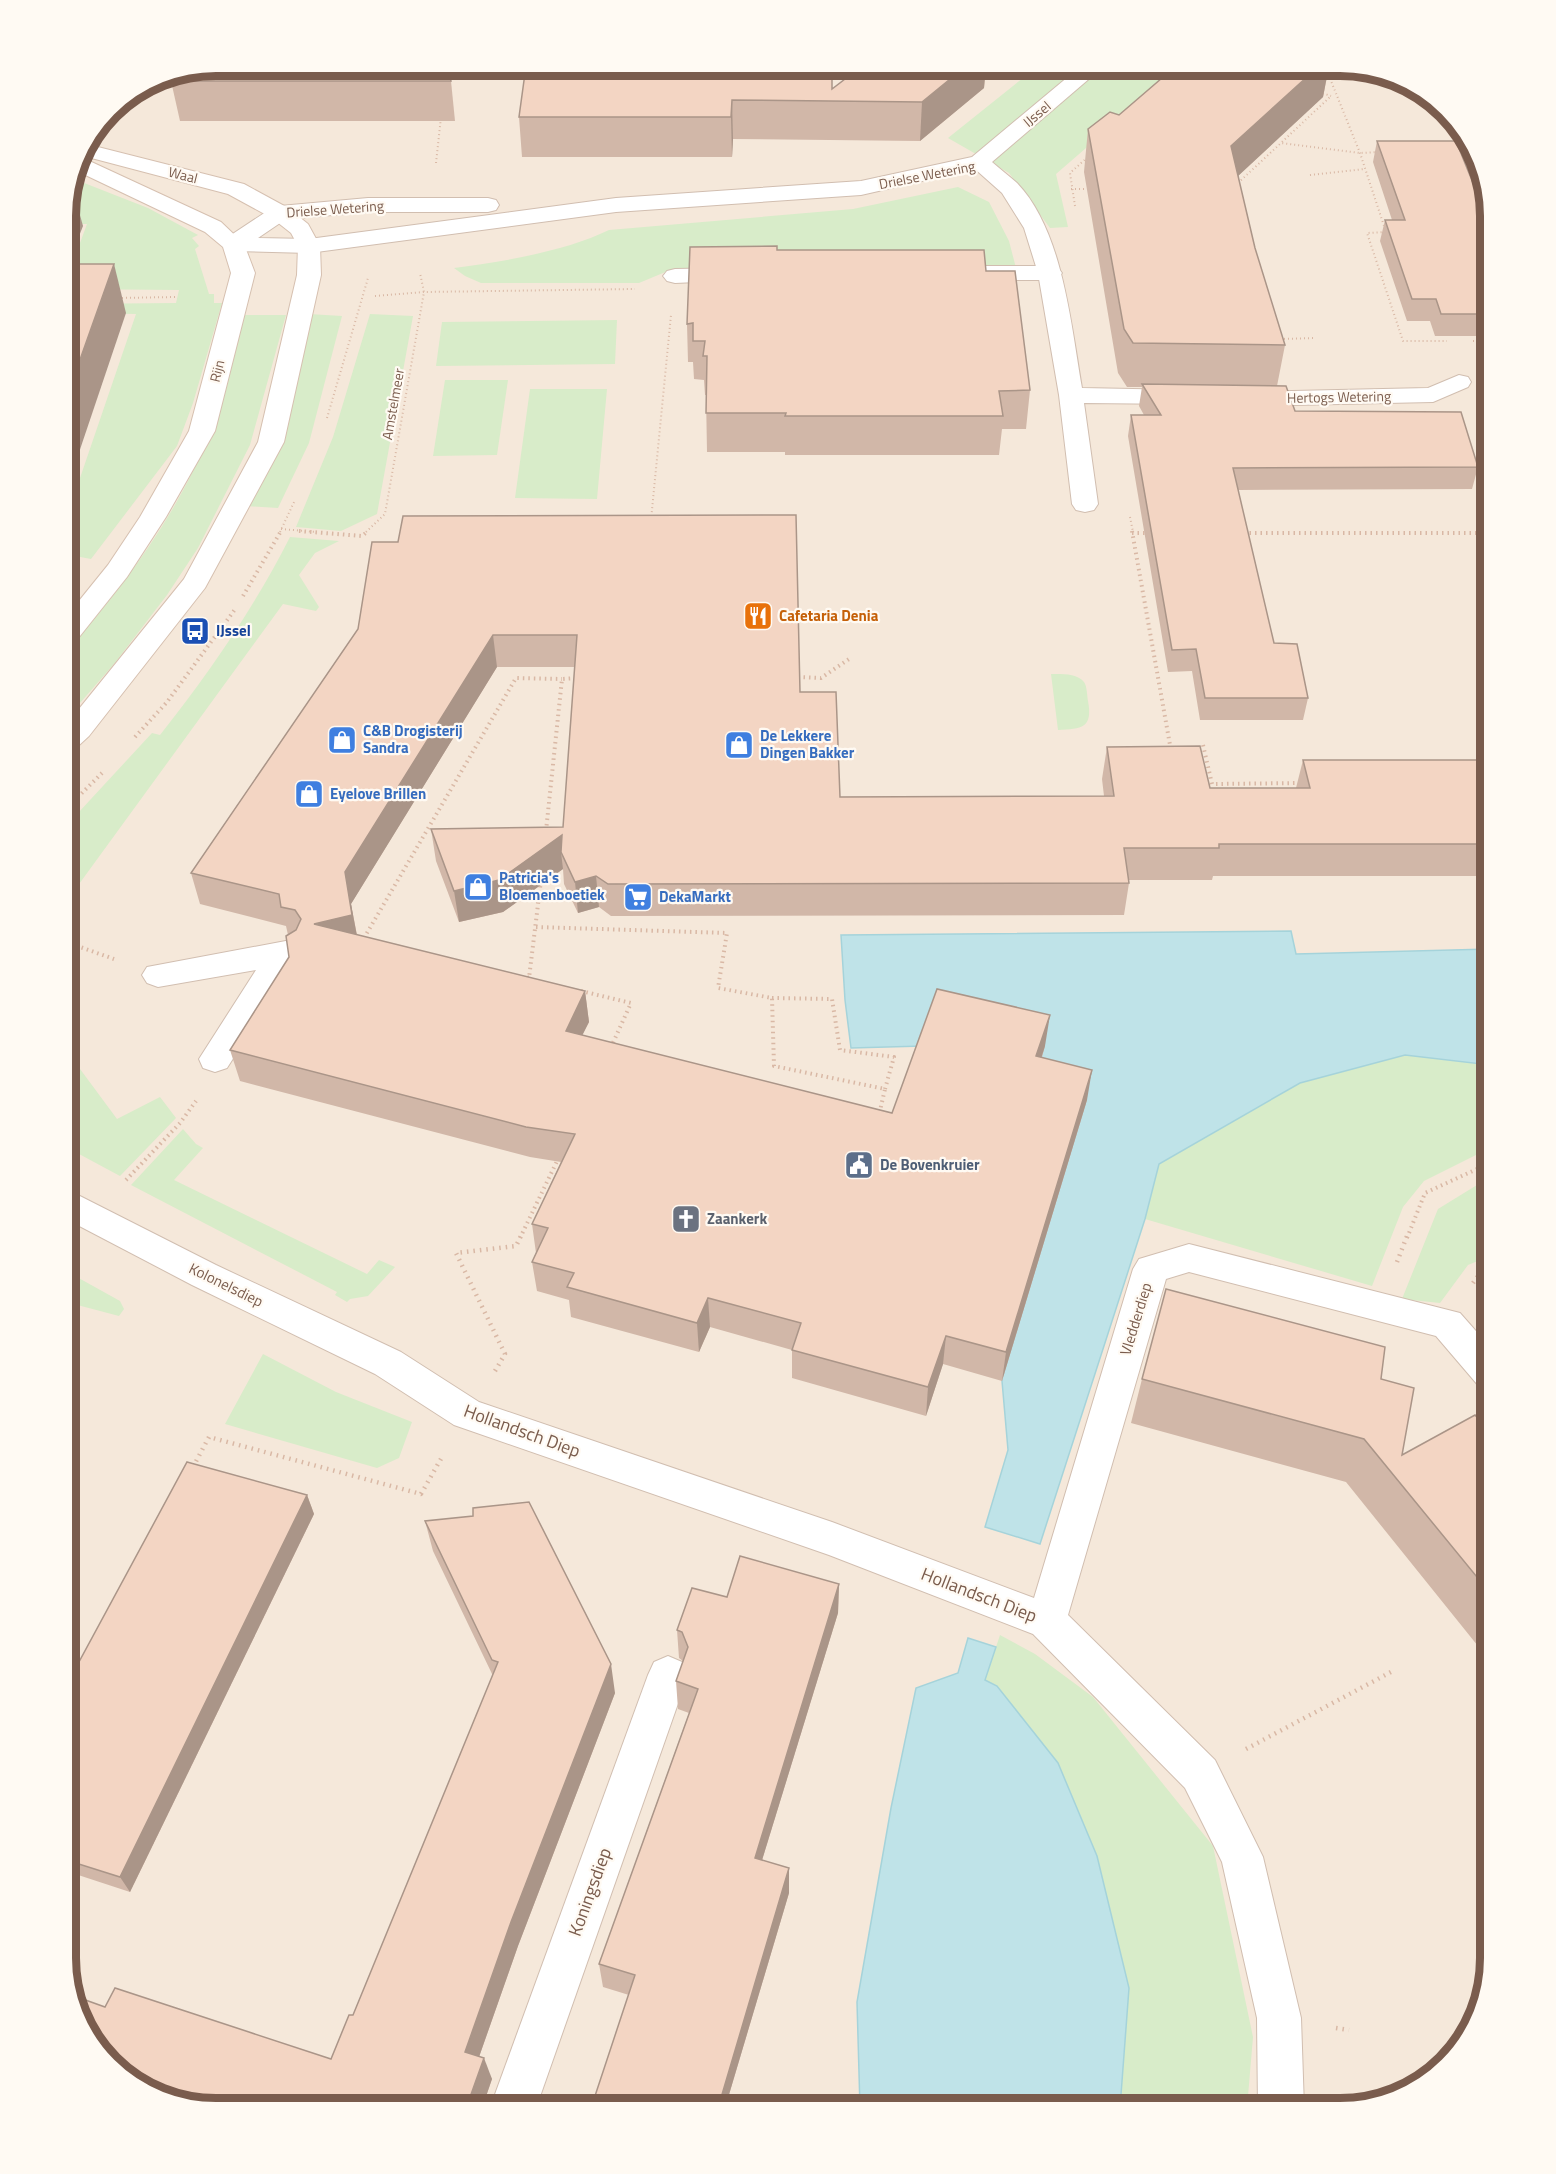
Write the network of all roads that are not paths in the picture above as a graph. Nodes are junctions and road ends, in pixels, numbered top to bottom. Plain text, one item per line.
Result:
1 (1081, 77) edge
2 (93, 152) edge
3 (979, 162) junction
4 (86, 167) edge
5 (616, 205) junction
6 (280, 213) junction
7 (233, 244) junction
8 (309, 246) junction
9 (946, 273) edge
10 (1050, 273) junction
11 (758, 275) edge
12 (675, 276) road end
13 (1459, 382) dead end
14 (1071, 395) junction
15 (1085, 504) dead end
16 (77, 622) edge
17 (77, 731) edge
18 (158, 975) dead end
19 (215, 1059) dead end
20 (76, 1208) edge
21 (1480, 1361) edge
22 (388, 1363) joint
23 (1047, 1621) junction
24 (668, 1675) dead end
25 (517, 2097) edge
26 (1281, 2098) edge

1 - 3 street, IJssel
2 - 6 street, Waal
3 - 5 street, Drielse Wetering
3 - 10 street, Drielse Wetering
4 - 7 street
5 - 6 street, Drielse Wetering
5 - 8 street, Drielse Wetering
6 - 7 street, Drielse Wetering
6 - 8 street
7 - 8 street, Drielse Wetering
7 - 16 street, Rijn
8 - 17 street
9 - 10 street
10 - 14 street, Drielse Wetering
11 - 12 street
13 - 14 street, Hertogs Wetering
14 - 15 street, Drielse Wetering
18 - 19 street
20 - 22 street, Kolonelsdiep
21 - 23 street, Vledderdiep
22 - 23 street, Hollandsch Diep
23 - 26 street, Hollandsch Diep
24 - 25 street, Koningsdiep

